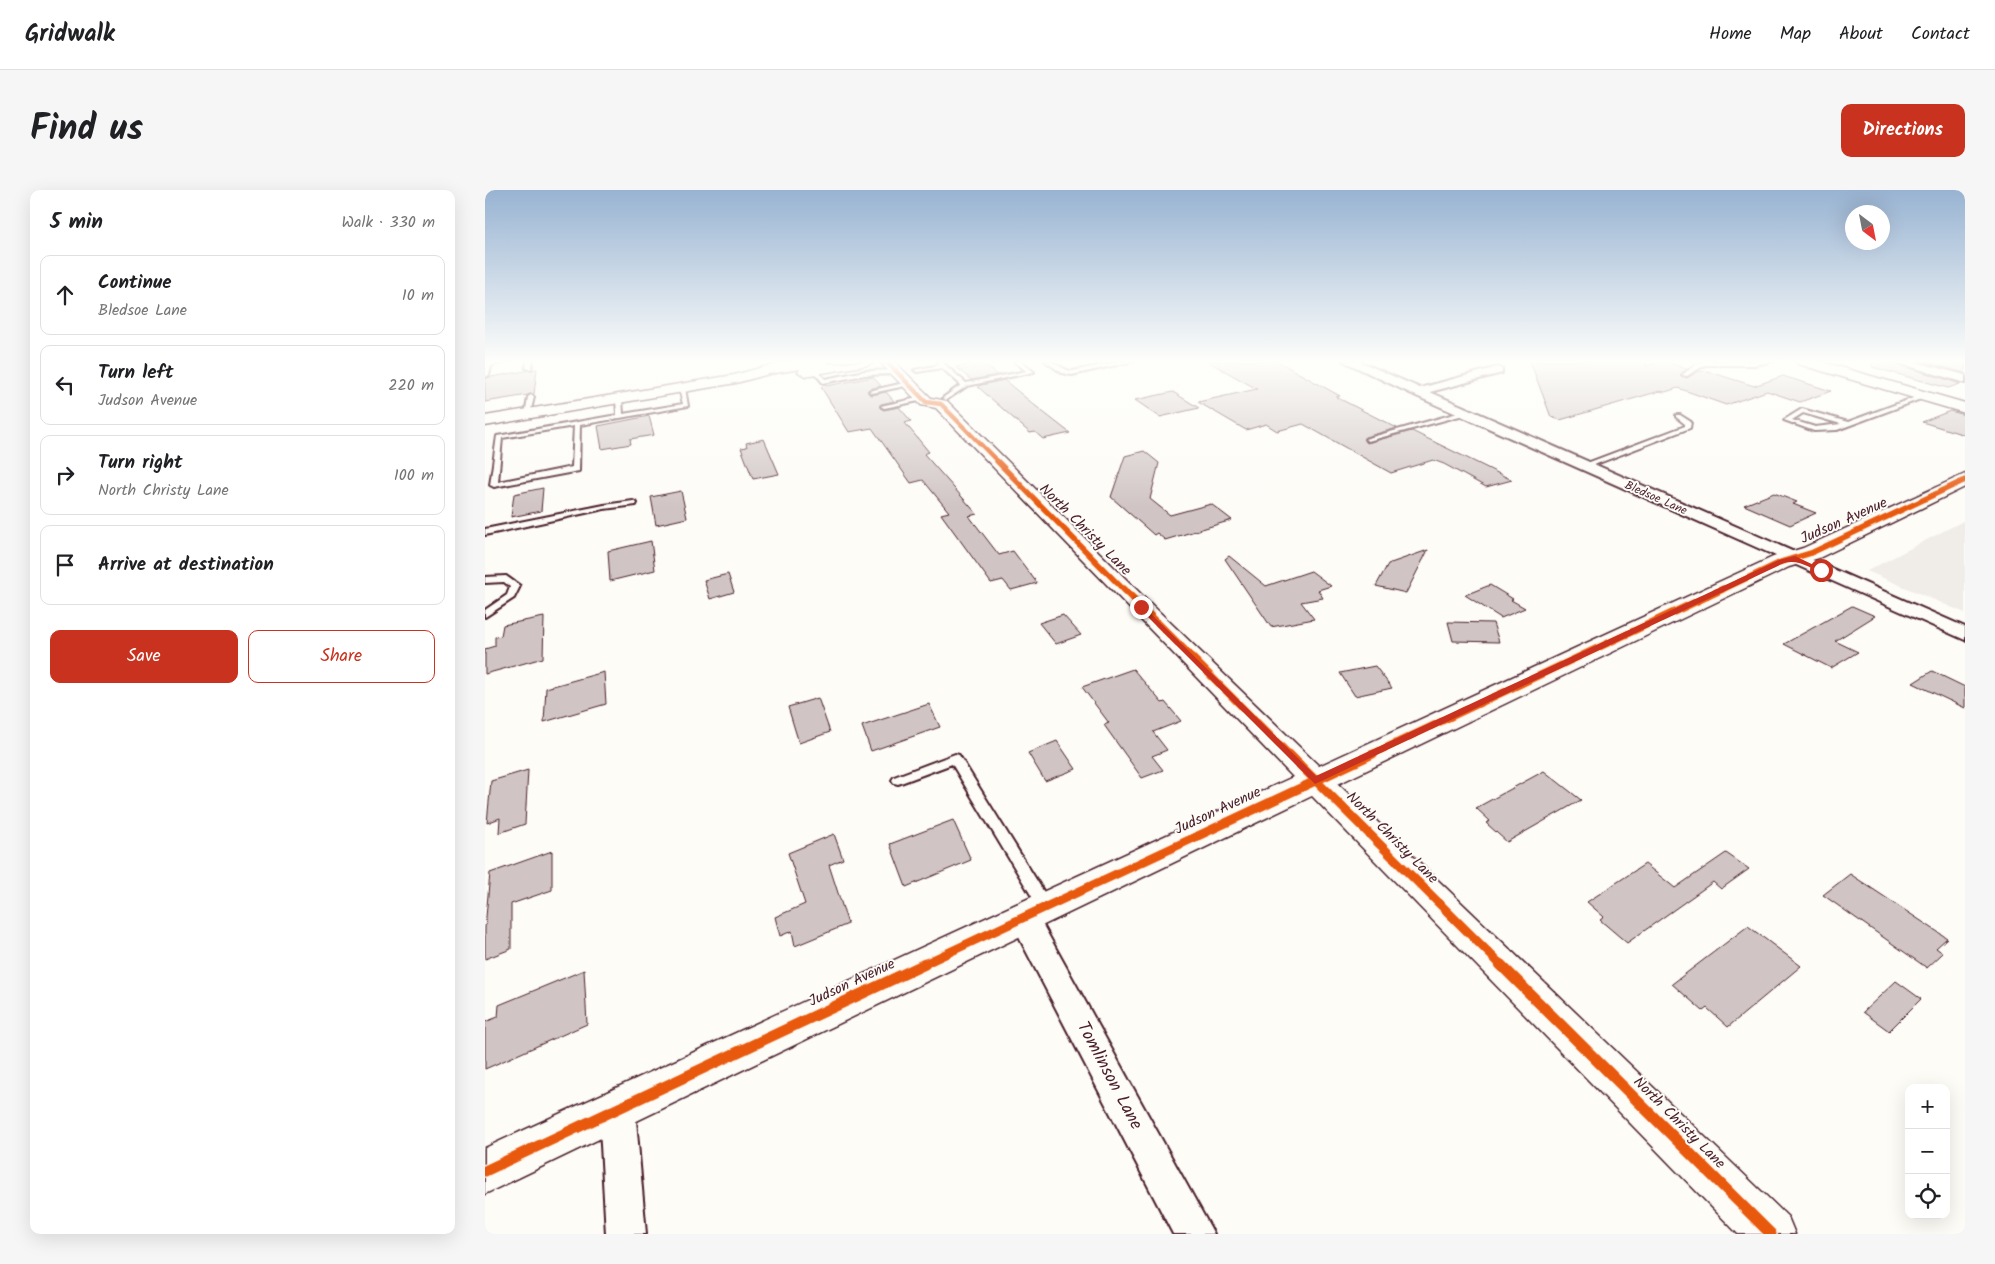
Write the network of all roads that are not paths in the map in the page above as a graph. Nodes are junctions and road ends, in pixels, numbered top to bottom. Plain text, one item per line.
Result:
1 (528, 410) edge
2 (553, 410) edge
3 (620, 410) edge
4 (658, 410) edge
5 (947, 410) edge
6 (1458, 410) edge
7 (1887, 410) edge
8 (1465, 413) junction
9 (527, 414) junction
10 (620, 416) junction
11 (1678, 416) dead end
12 (485, 421) edge
13 (577, 423) junction
14 (1848, 424) junction
15 (1368, 440) dead end
16 (1583, 466) junction
17 (1965, 480) edge
18 (633, 503) dead end
19 (485, 532) edge
20 (1795, 558) junction
21 (485, 580) edge
22 (485, 614) edge
23 (1965, 634) edge
24 (899, 780) dead end
25 (1315, 780) junction
26 (1035, 912) junction
27 (617, 1109) junction
28 (485, 1171) edge
29 (626, 1234) edge
30 (1194, 1234) edge
31 (1771, 1234) edge

1 - 9 lane
2 - 9 street
3 - 10 lane
4 - 10 lane
5 - 25 street, North Christy Lane
6 - 8 street, Bledsoe Lane
7 - 14 lane
8 - 15 lane
8 - 16 street, Bledsoe Lane
9 - 12 street
10 - 13 lane
11 - 16 lane
13 - 13 lane
14 - 14 lane
16 - 20 street, Bledsoe Lane
17 - 20 street, Judson Avenue
18 - 19 lane
20 - 23 street, Bledsoe Lane
20 - 25 street, Judson Avenue
21 - 22 lane
24 - 26 lane
25 - 26 street, Judson Avenue
25 - 31 street, North Christy Lane
26 - 27 street, Judson Avenue
26 - 30 street, Tomlinson Lane
27 - 28 street, Judson Avenue
27 - 29 street

